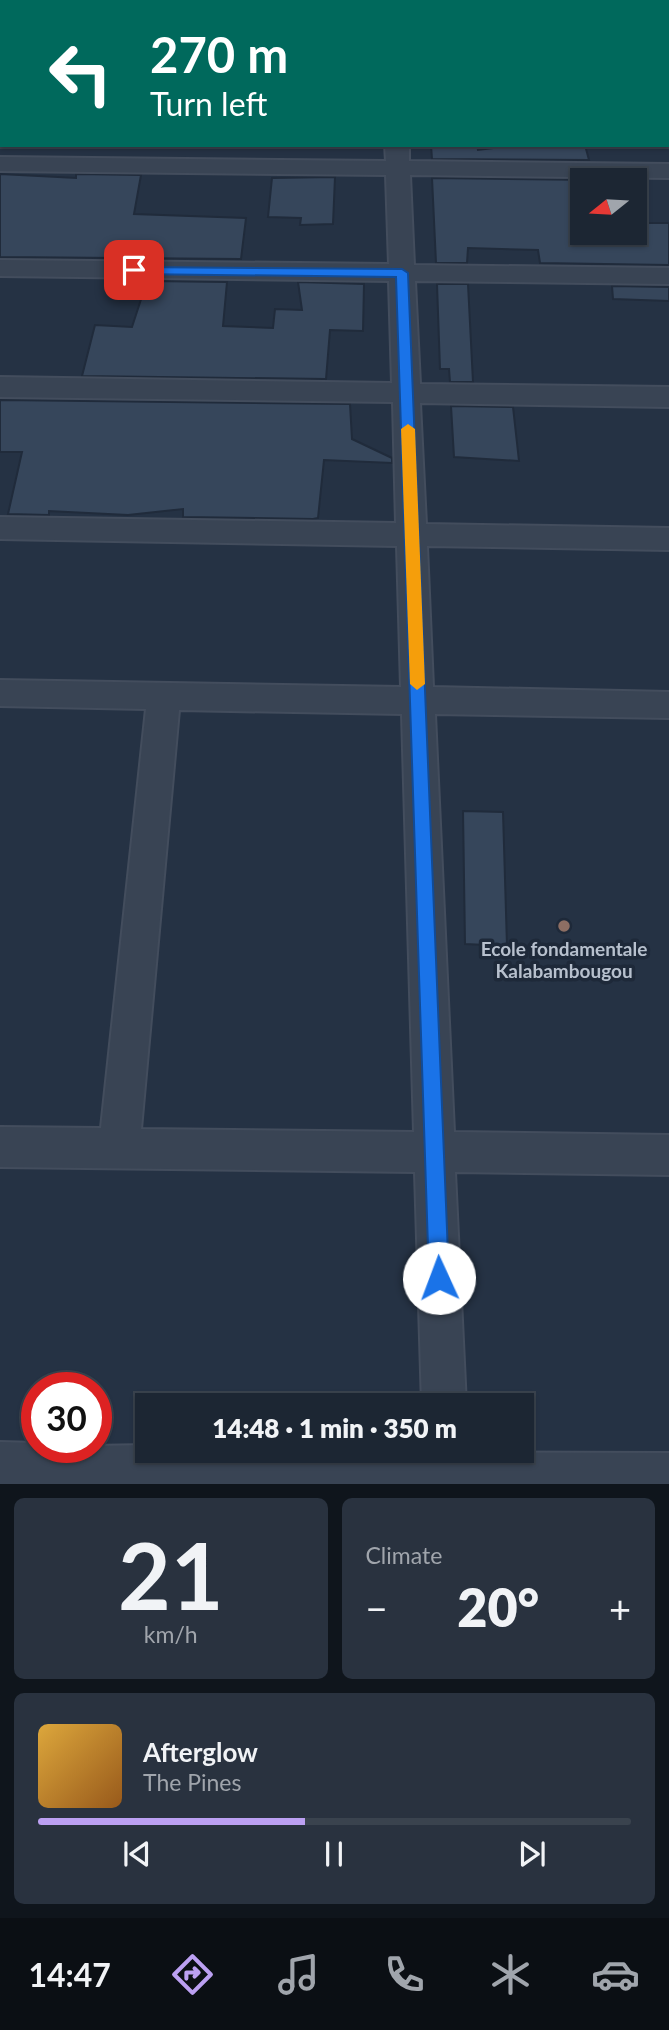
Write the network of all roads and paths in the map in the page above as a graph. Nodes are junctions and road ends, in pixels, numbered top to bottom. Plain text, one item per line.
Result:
1 (90, 149) edge
2 (398, 157) edge
3 (0, 164) edge
4 (149, 166) junction
5 (669, 171) edge
6 (0, 268) edge
7 (402, 273) junction
8 (669, 276) edge
9 (0, 387) edge
10 (407, 393) junction
11 (669, 397) edge
12 (0, 528) edge
13 (412, 535) junction
14 (669, 539) edge
15 (0, 693) edge
16 (164, 696) junction
17 (418, 700) junction
18 (669, 705) edge
19 (0, 1147) edge
20 (119, 1148) junction
21 (435, 1152) junction
22 (669, 1155) edge
23 (444, 1393) edge
24 (0, 1465) edge
25 (448, 1469) edge
26 (669, 1476) edge

1 - 4 street
2 - 4 street
2 - 5 street
2 - 7 street
3 - 4 street
6 - 7 street
7 - 8 street
7 - 10 street
9 - 10 street
10 - 11 street
10 - 13 street
12 - 13 street
13 - 14 street
13 - 17 street
15 - 16 street
16 - 17 street
16 - 20 street
17 - 18 street
17 - 21 street
19 - 20 street
20 - 21 street
21 - 22 street
21 - 23 street
24 - 25 street
25 - 26 street

